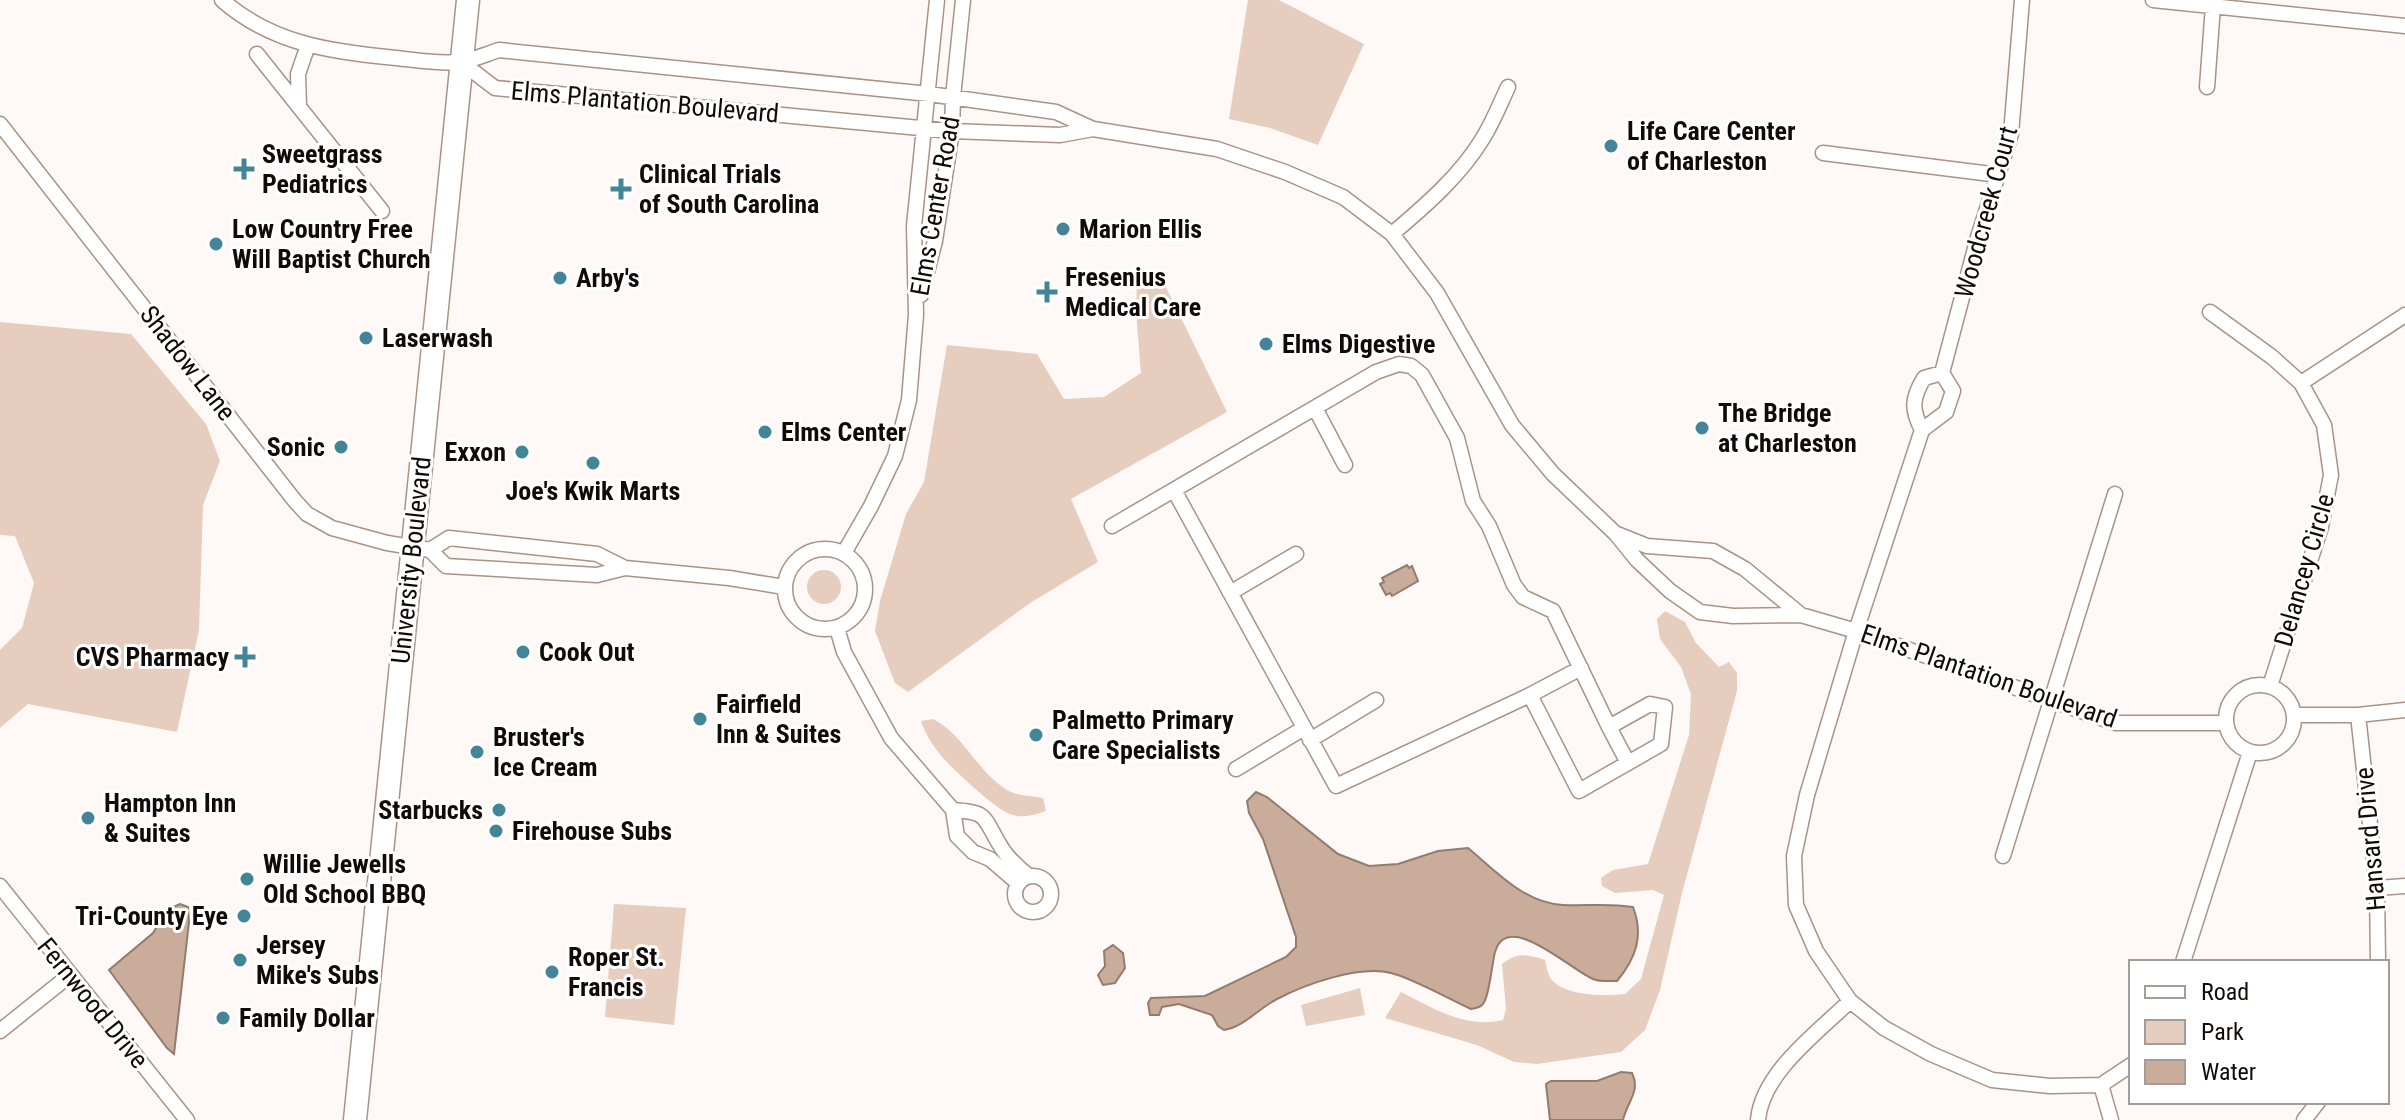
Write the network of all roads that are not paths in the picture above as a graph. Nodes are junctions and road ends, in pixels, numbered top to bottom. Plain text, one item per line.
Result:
1 (222, 0) edge
2 (468, 0) edge
3 (937, 0) edge
4 (963, 0) edge
5 (2022, 0) edge
6 (2153, 0) edge
7 (2213, 6) junction
8 (2405, 26) edge
9 (308, 45) junction
10 (257, 54) dead end
11 (461, 62) junction
12 (1508, 87) dead end
13 (2207, 87) dead end
14 (929, 94) junction
15 (953, 97) junction
16 (300, 109) junction
17 (0, 124) edge
18 (922, 127) junction
19 (1093, 129) junction
20 (952, 131) junction
21 (1823, 153) dead end
22 (1999, 175) junction
23 (382, 211) dead end
24 (1392, 234) junction
25 (2210, 312) dead end
26 (916, 315) junction
27 (2405, 315) edge
28 (1942, 373) junction
29 (2301, 383) junction
30 (1315, 408) junction
31 (1922, 430) junction
32 (1345, 465) dead end
33 (1174, 490) junction
34 (2115, 494) dead end
35 (1112, 526) dead end
36 (1616, 534) junction
37 (421, 548) junction
38 (844, 553) junction
39 (1296, 554) dead end
40 (625, 568) junction
41 (784, 587) junction
42 (1230, 593) junction
43 (1801, 615) junction
44 (837, 628) junction
45 (1856, 631) junction
46 (1581, 668) junction
47 (2270, 686) junction
48 (1530, 695) junction
49 (1376, 700) dead end
50 (2049, 700) junction
51 (2405, 710) edge
52 (2294, 715) junction
53 (2358, 715) junction
54 (2226, 723) junction
55 (1609, 727) junction
56 (1307, 734) junction
57 (2250, 752) junction
58 (1628, 763) junction
59 (1236, 769) dead end
60 (953, 810) junction
61 (2003, 856) dead end
62 (0, 886) edge
63 (2405, 886) edge
64 (2377, 888) junction
65 (2184, 960) edge
66 (2378, 960) edge
67 (70, 975) junction
68 (1850, 1001) junction
69 (0, 1031) edge
70 (2129, 1066) edge
71 (2101, 1085) junction
72 (2316, 1104) edge
73 (187, 1120) edge
74 (355, 1120) edge
75 (1758, 1120) edge
76 (2111, 1120) edge
77 (2304, 1120) edge

1 - 9 street
2 - 11 main road, University Boulevard
3 - 14 street, Elms Center Road
4 - 15 street, Elms Center Road
5 - 22 street, Woodcreek Court
6 - 7 street
7 - 8 street
7 - 13 street
9 - 11 street
9 - 16 street
10 - 16 street
11 - 14 street, Elms Plantation Boulevard
11 - 18 street, Elms Plantation Boulevard
11 - 37 main road, University Boulevard
12 - 24 street
14 - 15 street, Elms Plantation Boulevard
14 - 18 street, Elms Center Road
15 - 19 street, Elms Plantation Boulevard
15 - 20 street, Elms Center Road
16 - 23 street
17 - 37 street, Shadow Lane
18 - 20 street, Elms Plantation Boulevard
18 - 26 street, Elms Center Road
19 - 20 street, Elms Plantation Boulevard
19 - 24 street, Elms Plantation Boulevard
20 - 26 street, Elms Center Road
21 - 22 street
22 - 28 street, Woodcreek Court
24 - 36 street, Elms Plantation Boulevard
25 - 29 street, Delancey Circle
26 - 38 street, Elms Center Road
27 - 29 street
28 - 31 street, Woodcreek Court
28 - 31 street
29 - 47 street, Delancey Circle
30 - 32 street
30 - 33 street
30 - 46 street
31 - 45 street
33 - 35 street
33 - 42 street
34 - 50 street
36 - 43 street, Elms Plantation Boulevard
36 - 43 street, Elms Plantation Boulevard
37 - 40 street
37 - 40 street
37 - 74 main road, University Boulevard
38 - 41 street
38 - 44 street
39 - 42 street
40 - 41 street
41 - 44 street
42 - 56 street
43 - 45 street, Elms Plantation Boulevard
44 - 60 street
45 - 50 street, Elms Plantation Boulevard
45 - 68 street
46 - 48 street
46 - 55 street
47 - 52 street
47 - 54 street
48 - 56 street
48 - 58 street
49 - 56 street
50 - 54 street, Elms Plantation Boulevard
50 - 61 street
51 - 53 street
52 - 53 street
52 - 57 street
53 - 64 street, Hansard Drive
54 - 57 street
55 - 58 street
55 - 58 street
56 - 59 street
57 - 65 street
60 - 60 street
62 - 67 street, Fernwood Drive
63 - 64 street
64 - 66 street, Hansard Drive
67 - 69 street
67 - 73 street, Fernwood Drive
68 - 71 street
68 - 75 street
70 - 71 street
71 - 76 street
72 - 77 street

